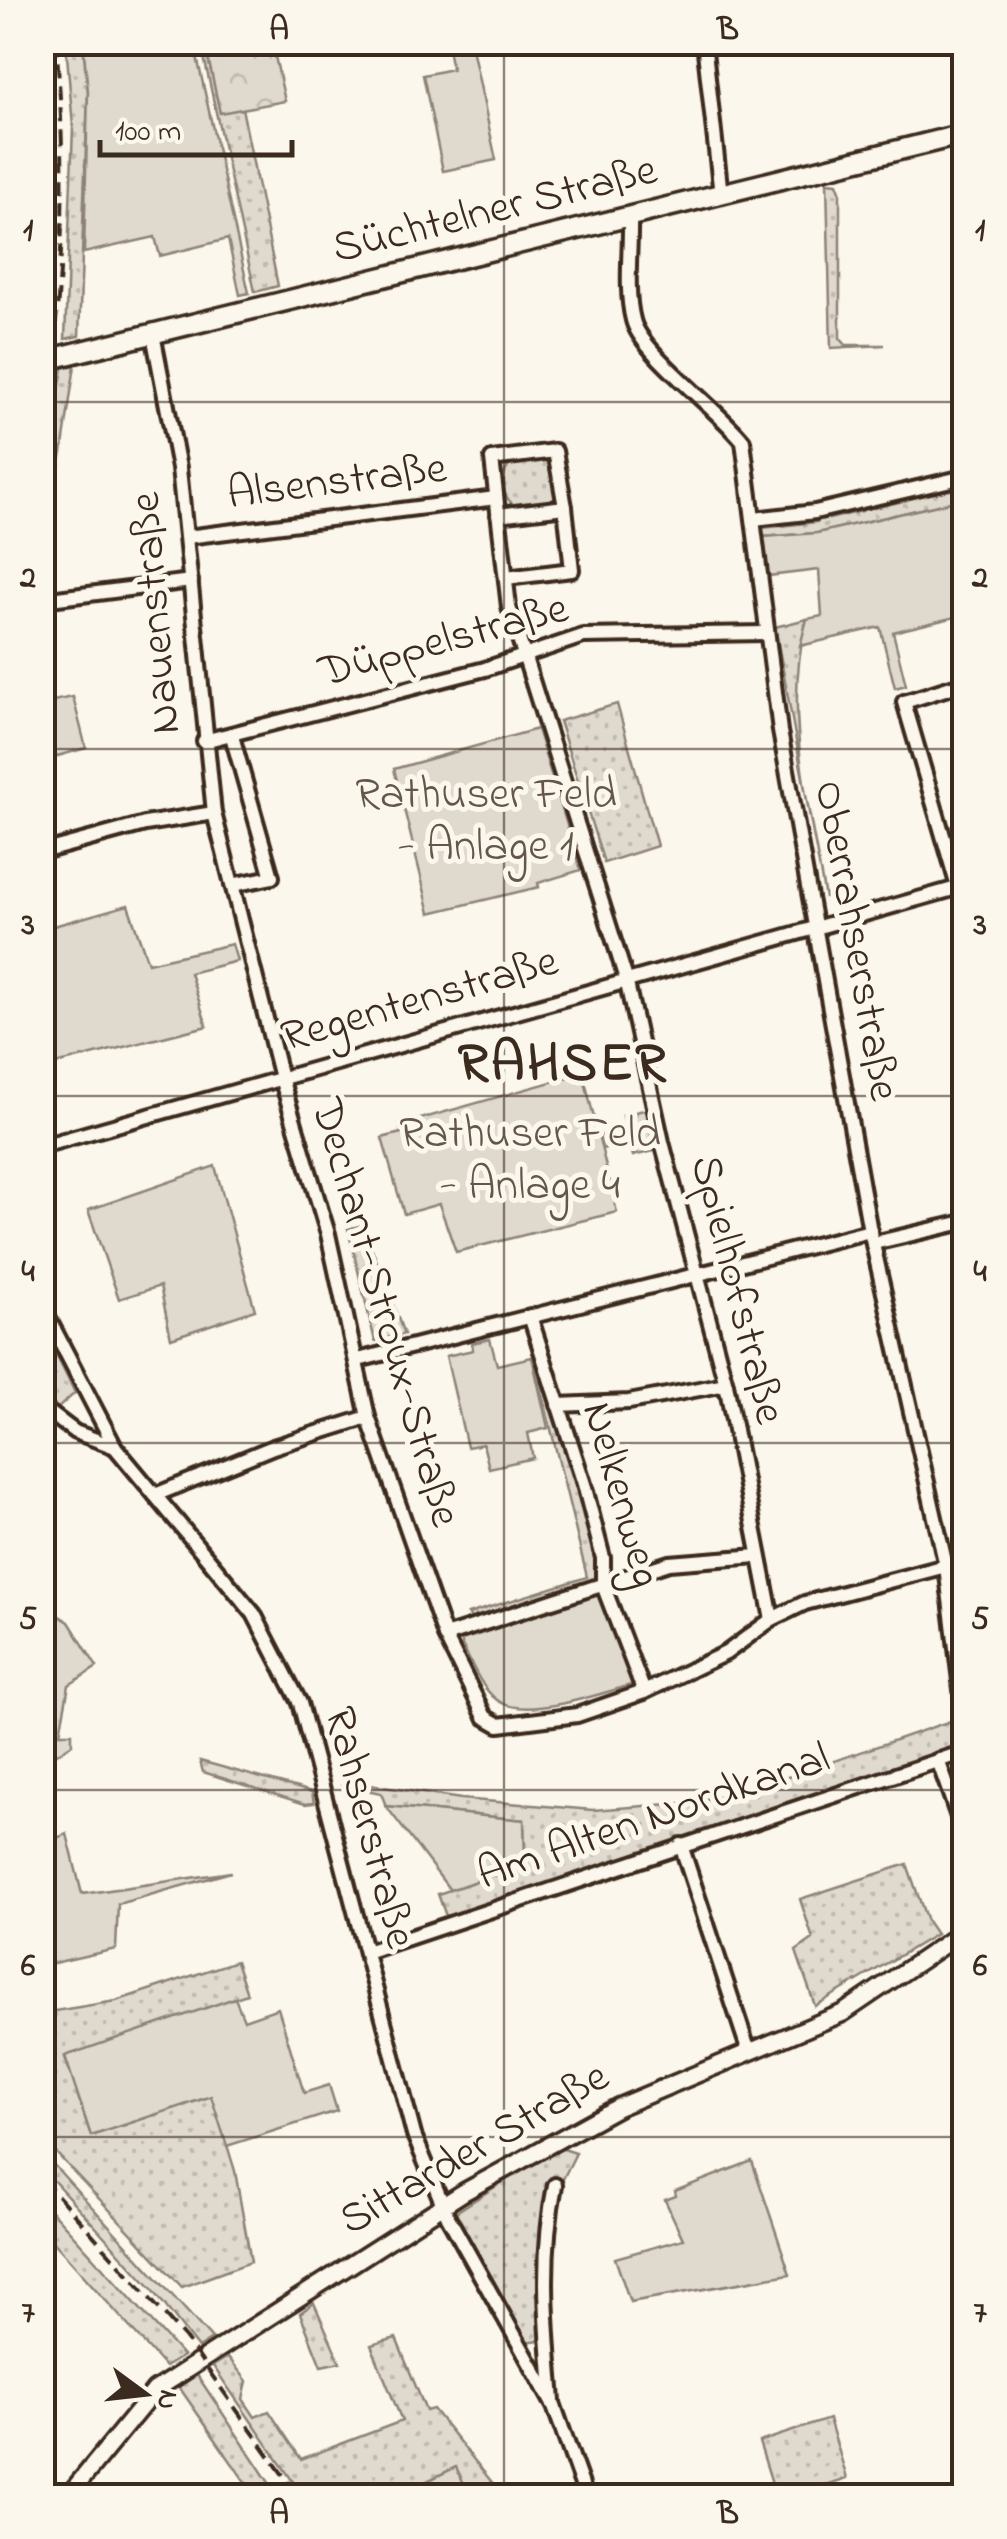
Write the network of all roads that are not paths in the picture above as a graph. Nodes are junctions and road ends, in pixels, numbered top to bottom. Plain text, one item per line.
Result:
1 (704, 42) edge
2 (964, 134) edge
3 (721, 195) junction
4 (630, 217) junction
5 (154, 334) junction
6 (42, 361) edge
7 (964, 478) edge
8 (496, 498) junction
9 (565, 507) junction
10 (498, 516) junction
11 (754, 519) junction
12 (187, 537) junction
13 (506, 578) junction
14 (190, 582) junction
15 (42, 600) edge
16 (765, 633) junction
17 (526, 655) junction
18 (964, 683) edge
19 (232, 736) junction
20 (204, 741) junction
21 (214, 813) junction
22 (42, 852) edge
23 (232, 885) junction
24 (961, 886) edge
25 (817, 926) junction
26 (626, 978) junction
27 (281, 1078) junction
28 (42, 1146) edge
29 (964, 1222) edge
30 (872, 1237) junction
31 (700, 1272) junction
32 (42, 1306) edge
33 (530, 1316) junction
34 (358, 1360) junction
35 (726, 1384) junction
36 (558, 1405) junction
37 (42, 1407) edge
38 (368, 1417) junction
39 (115, 1447) junction
40 (155, 1495) junction
41 (758, 1556) junction
42 (946, 1566) junction
43 (603, 1585) junction
44 (772, 1619) junction
45 (445, 1636) junction
46 (644, 1692) junction
47 (964, 1707) edge
48 (964, 1752) edge
49 (938, 1760) junction
50 (964, 1834) edge
51 (682, 1845) junction
52 (964, 1931) edge
53 (366, 1952) junction
54 (749, 2052) junction
55 (555, 2185) dead end
56 (443, 2206) junction
57 (554, 2406) junction
58 (68, 2496) edge
59 (586, 2496) edge

1 - 3 street
2 - 3 main road, Süchtelner Straße
3 - 4 main road, Süchtelner Straße
4 - 5 main road, Süchtelner Straße
4 - 11 street, Oberrahserstraße
5 - 6 main road, Süchtelner Straße
5 - 12 street, Nauenstraße
7 - 11 street
8 - 9 street, Alsenstraße
8 - 10 street, Alsenstraße
8 - 12 street, Alsenstraße
9 - 10 street, Alsenstraße
9 - 13 street, Alsenstraße
10 - 13 street, Alsenstraße
11 - 16 street, Oberrahserstraße
12 - 14 street, Nauenstraße
13 - 17 street, Alsenstraße
14 - 15 street
14 - 20 street, Nauenstraße
16 - 17 street, Düppelstraße
16 - 25 street, Oberrahserstraße
17 - 19 street, Düppelstraße
17 - 26 street, Spielhofstraße
18 - 24 street
19 - 20 street, Düppelstraße
19 - 23 street, Nauenstraße
20 - 21 street, Nauenstraße
21 - 22 street
21 - 23 street, Nauenstraße
23 - 27 street, Nauenstraße
24 - 25 street, Regentenstraße
25 - 26 street, Regentenstraße
25 - 30 street, Oberrahserstraße
26 - 27 street, Regentenstraße
26 - 31 street, Spielhofstraße
27 - 28 street, Regentenstraße
27 - 34 street, Dechant-Stroux-Straße
29 - 30 street
30 - 31 street
30 - 42 street, Oberrahserstraße
31 - 33 street
31 - 35 street, Spielhofstraße
32 - 39 street, Rahserstraße
33 - 34 street
33 - 36 street, Nelkenweg
34 - 38 street, Dechant-Stroux-Straße
35 - 36 street
35 - 41 street, Spielhofstraße
36 - 43 street, Nelkenweg
37 - 39 street
38 - 40 street
38 - 45 street, Dechant-Stroux-Straße
39 - 40 street, Rahserstraße
40 - 53 street, Rahserstraße
41 - 43 street
41 - 44 street, Spielhofstraße
42 - 44 street, Dechant-Stroux-Straße
42 - 47 street, Oberrahserstraße
43 - 45 street
43 - 46 street, Nelkenweg
44 - 46 street, Dechant-Stroux-Straße
45 - 46 street, Dechant-Stroux-Straße
48 - 49 street, Am Alten Nordkanal
49 - 50 street
49 - 51 street, Am Alten Nordkanal
51 - 53 street, Am Alten Nordkanal
51 - 54 street
52 - 54 street, Sittarder Straße
53 - 56 street, Rahserstraße
54 - 56 street, Sittarder Straße
55 - 57 street, Rahserstraße
56 - 57 street, Rahserstraße
56 - 58 street, Sittarder Straße
57 - 59 street, Rahserstraße

